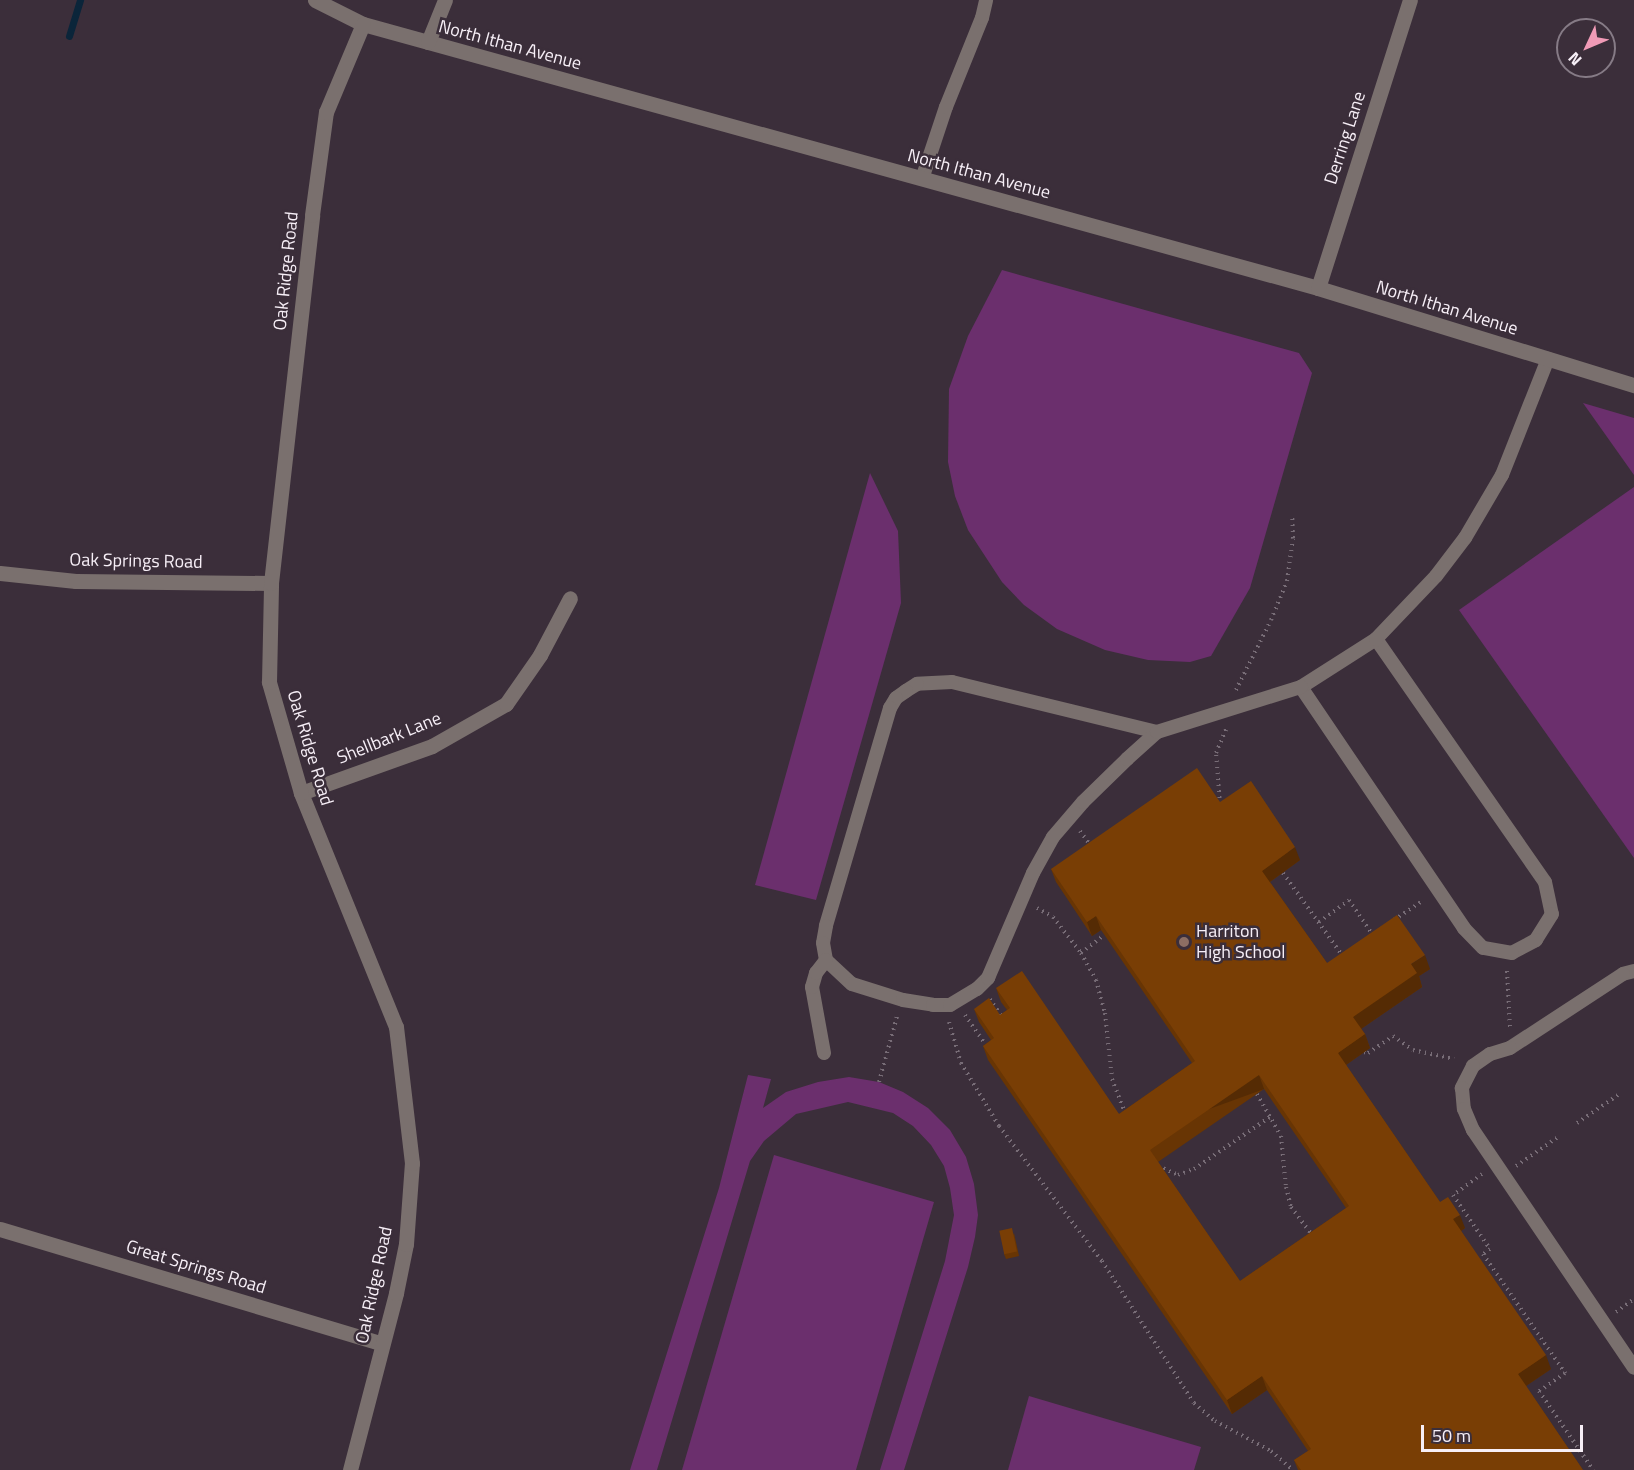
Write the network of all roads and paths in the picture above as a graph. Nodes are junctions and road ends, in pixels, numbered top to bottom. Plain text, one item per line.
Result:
1 (315, 0) edge
2 (445, 0) edge
3 (987, 0) edge
4 (1410, 0) edge
5 (363, 24) junction
6 (428, 42) junction
7 (922, 179) junction
8 (1318, 288) junction
9 (1548, 359) junction
10 (1634, 385) edge
11 (1292, 515) dead end
12 (0, 573) edge
13 (271, 583) junction
14 (570, 598) dead end
15 (1376, 639) junction
16 (1301, 687) junction
17 (1236, 690) dead end
18 (1226, 729) dead end
19 (1157, 732) junction
20 (301, 793) junction
21 (1221, 810) edge
22 (1078, 828) dead end
23 (1096, 855) edge
24 (1283, 873) edge
25 (1421, 902) dead end
26 (1034, 906) dead end
27 (1392, 921) edge
28 (1319, 922) junction
29 (1382, 928) edge
30 (1104, 935) edge
31 (1351, 949) edge
32 (1081, 953) junction
33 (1342, 955) junction
34 (826, 960) junction
35 (1334, 961) edge
36 (1507, 971) dead end
37 (1634, 971) edge
38 (988, 996) edge
39 (897, 1012) dead end
40 (964, 1013) dead end
41 (948, 1019) dead end
42 (1009, 1026) edge
43 (1510, 1026) dead end
44 (1364, 1052) edge
45 (824, 1053) dead end
46 (994, 1056) edge
47 (1454, 1059) dead end
48 (879, 1082) dead end
49 (1621, 1093) dead end
50 (1257, 1094) edge
51 (1126, 1115) edge
52 (1270, 1117) junction
53 (1577, 1124) dead end
54 (1558, 1137) dead end
55 (1155, 1164) edge
56 (1515, 1166) dead end
57 (1484, 1172) dead end
58 (1453, 1195) junction
59 (1446, 1200) edge
60 (0, 1229) edge
61 (1319, 1244) edge
62 (1634, 1299) edge
63 (1616, 1312) dead end
64 (381, 1343) junction
65 (1634, 1368) edge
66 (350, 1470) edge
67 (1293, 1470) edge
68 (1593, 1470) edge

1 - 5 street, North Ithan Avenue
2 - 6 street
3 - 7 lane
4 - 8 street, Derring Lane
5 - 6 street, North Ithan Avenue
5 - 13 street, Oak Ridge Road
6 - 7 street, North Ithan Avenue
7 - 8 street, North Ithan Avenue
8 - 9 street, North Ithan Avenue
9 - 10 street, North Ithan Avenue
9 - 15 lane
11 - 17 path
12 - 13 street, Oak Springs Road
13 - 20 street, Oak Ridge Road
14 - 20 street, Shellbark Lane
15 - 16 lane
15 - 16 lane
16 - 19 lane
18 - 21 path
19 - 34 lane
19 - 34 lane
20 - 64 street, Oak Ridge Road
22 - 23 path
24 - 28 path
25 - 27 path
26 - 32 path
28 - 29 path
28 - 33 path
30 - 32 path
31 - 33 path
32 - 51 path
33 - 35 path
34 - 45 lane
36 - 43 path
37 - 65 lane
38 - 42 path
39 - 48 path
40 - 46 path
41 - 67 path
44 - 47 path
49 - 53 path
50 - 52 path
52 - 55 path
52 - 61 path
54 - 56 path
57 - 58 path
58 - 59 path
58 - 68 path
60 - 64 street, Great Springs Road
62 - 63 path
64 - 66 street, Oak Ridge Road

